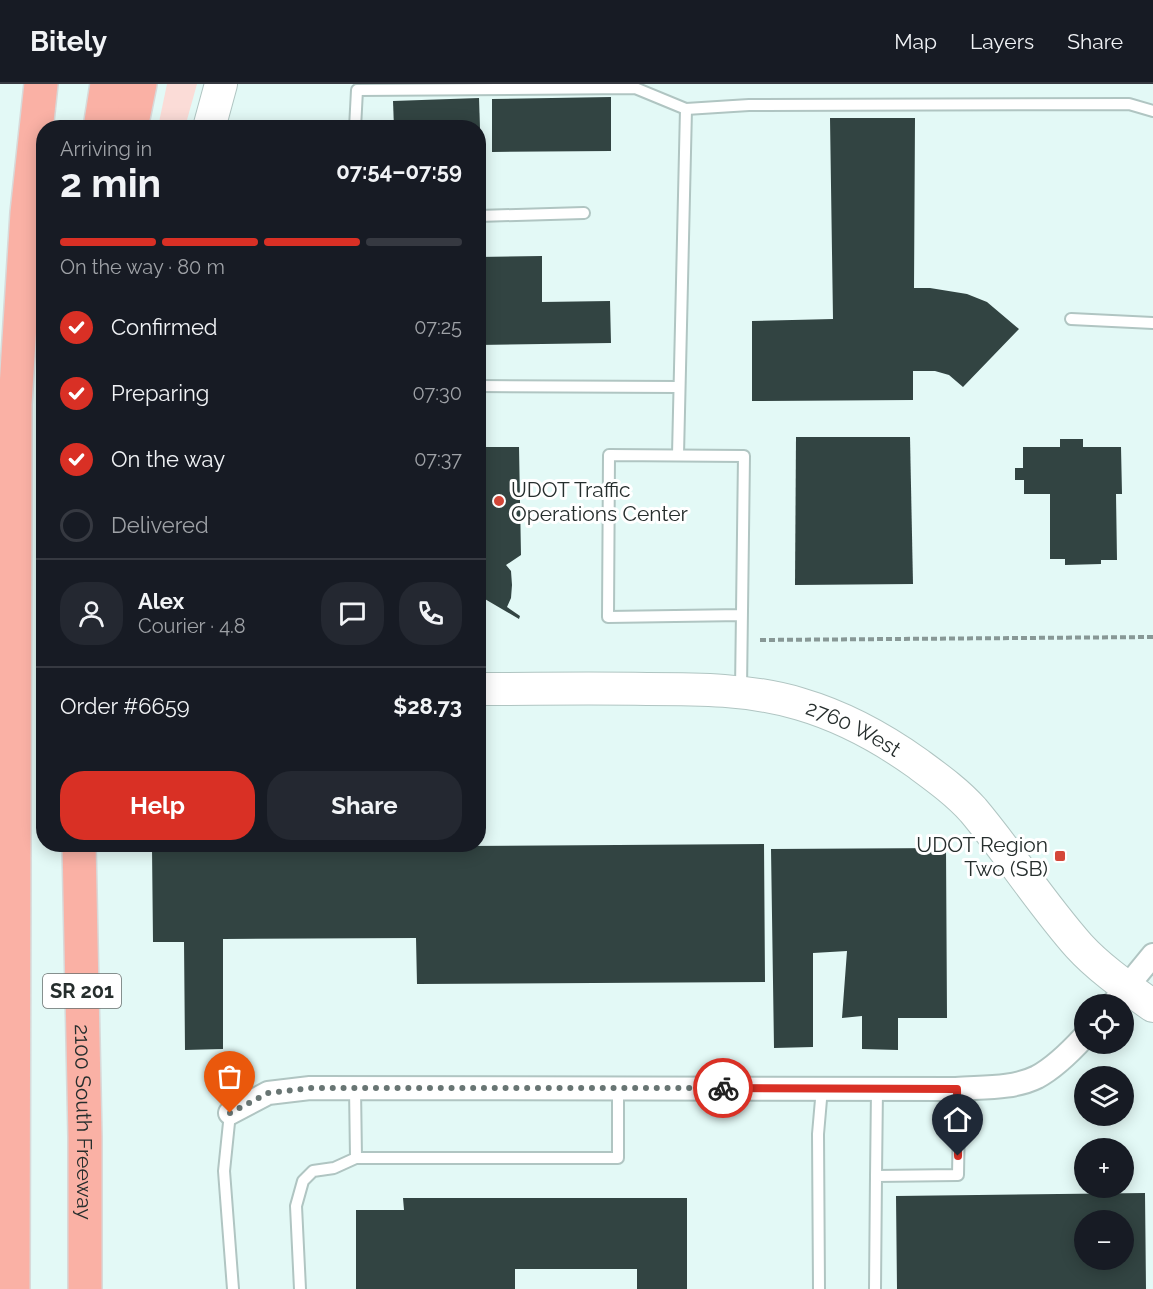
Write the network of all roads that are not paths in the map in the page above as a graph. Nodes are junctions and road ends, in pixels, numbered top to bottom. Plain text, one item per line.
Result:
1 (41, 84) edge
2 (107, 84) edge
3 (140, 84) edge
4 (221, 84) edge
5 (686, 109) junction
6 (1153, 111) edge
7 (37, 120) edge
8 (101, 120) edge
9 (133, 120) edge
10 (211, 120) edge
11 (355, 120) edge
12 (36, 134) edge
13 (584, 213) dead end
14 (486, 216) edge
15 (1071, 320) dead end
16 (1153, 323) edge
17 (486, 386) edge
18 (679, 387) junction
19 (678, 455) junction
20 (742, 615) junction
21 (486, 689) edge
22 (741, 692) junction
23 (79, 852) edge
24 (1153, 955) edge
25 (1117, 994) edge
26 (1121, 994) edge
27 (1134, 1000) edge
28 (1153, 1006) edge
29 (1074, 1048) edge
30 (355, 1088) junction
31 (618, 1088) junction
32 (822, 1088) junction
33 (877, 1089) junction
34 (957, 1089) junction
35 (230, 1113) joint
36 (86, 1137) junction
37 (356, 1158) junction
38 (876, 1176) junction
39 (13, 1289) edge
40 (86, 1289) edge
41 (101, 1289) edge
42 (233, 1289) edge
43 (300, 1289) edge
44 (819, 1289) edge
45 (875, 1289) edge

1 - 7 highway, SR 201
2 - 8 highway
3 - 9 highway
4 - 10 main road
5 - 6 lane
5 - 11 lane
5 - 18 lane
12 - 39 highway, SR 201
13 - 14 lane
15 - 16 lane
17 - 18 lane
18 - 19 lane
19 - 20 lane
19 - 20 lane
20 - 22 lane
21 - 22 main road, 2760 West
22 - 25 main road, 2760 West
23 - 36 highway, 2100 South Freeway / SR 201
24 - 26 street
27 - 28 main road, 2760 West
29 - 34 street
30 - 31 street
30 - 35 street
30 - 37 lane
31 - 32 street
31 - 37 lane
32 - 33 street
32 - 44 lane
33 - 34 street
33 - 38 lane
34 - 38 lane
35 - 42 lane
36 - 40 highway, 2100 South Freeway / SR 201
36 - 41 highway
37 - 43 lane
38 - 45 lane

